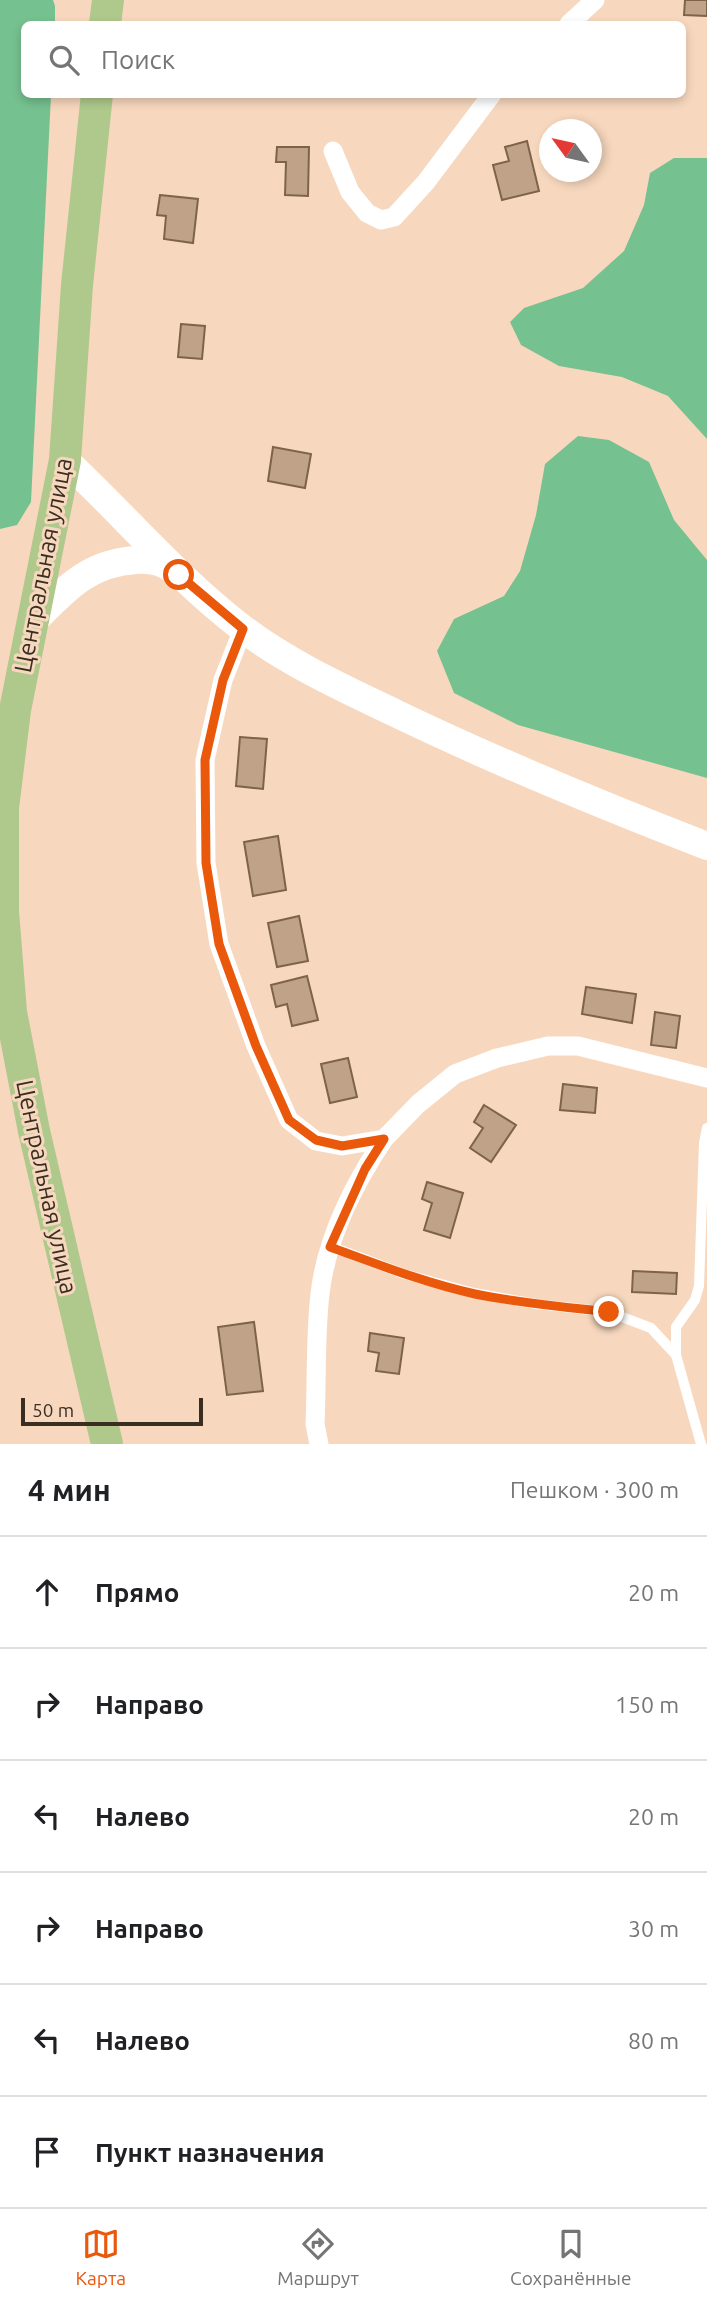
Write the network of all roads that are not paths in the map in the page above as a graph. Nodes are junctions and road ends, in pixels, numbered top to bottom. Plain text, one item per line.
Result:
1 (108, 0) edge
2 (595, 0) edge
3 (105, 21) edge
4 (572, 21) edge
5 (97, 98) edge
6 (489, 98) edge
7 (333, 151) dead end
8 (65, 460) junction
9 (179, 575) junction
10 (32, 624) junction
11 (243, 629) junction
12 (707, 846) edge
13 (707, 1079) edge
14 (707, 1128) edge
15 (384, 1139) junction
16 (330, 1247) junction
17 (676, 1355) junction
18 (107, 1444) edge
19 (319, 1444) edge
20 (701, 1444) edge

1 - 3 main road
2 - 4 street
5 - 8 main road, Центральная улица
6 - 7 street
8 - 9 main road
8 - 10 main road, Центральная улица
9 - 10 main road
9 - 11 main road
10 - 18 main road, Центральная улица
11 - 12 main road
11 - 15 street
13 - 15 street
14 - 17 lane
15 - 16 street
16 - 17 lane
16 - 19 street
17 - 20 lane

